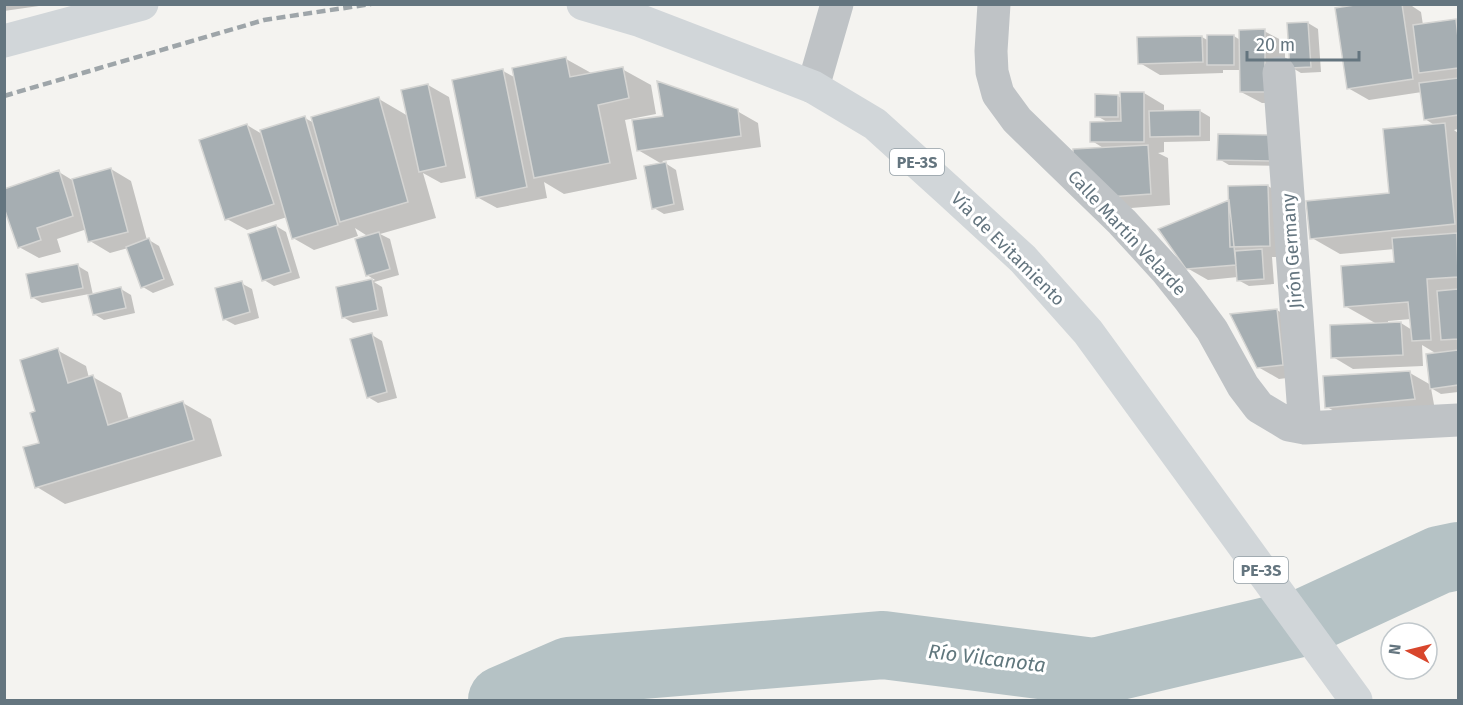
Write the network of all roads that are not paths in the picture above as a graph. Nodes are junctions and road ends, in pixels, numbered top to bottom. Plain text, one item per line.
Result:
1 (142, 4) edge
2 (583, 4) edge
3 (837, 4) edge
4 (994, 4) edge
5 (4, 41) edge
6 (1279, 73) dead end
7 (813, 87) junction
8 (1458, 420) edge
9 (1305, 429) junction
10 (1356, 700) edge

1 - 5 highway
2 - 7 highway, Vía de Evitamiento / PE-3S
3 - 7 street
4 - 9 street, Calle Martín Velarde
6 - 9 street, Jirón Germany
7 - 10 highway, Vía de Evitamiento / PE-3S
8 - 9 street, Calle Martín Velarde

